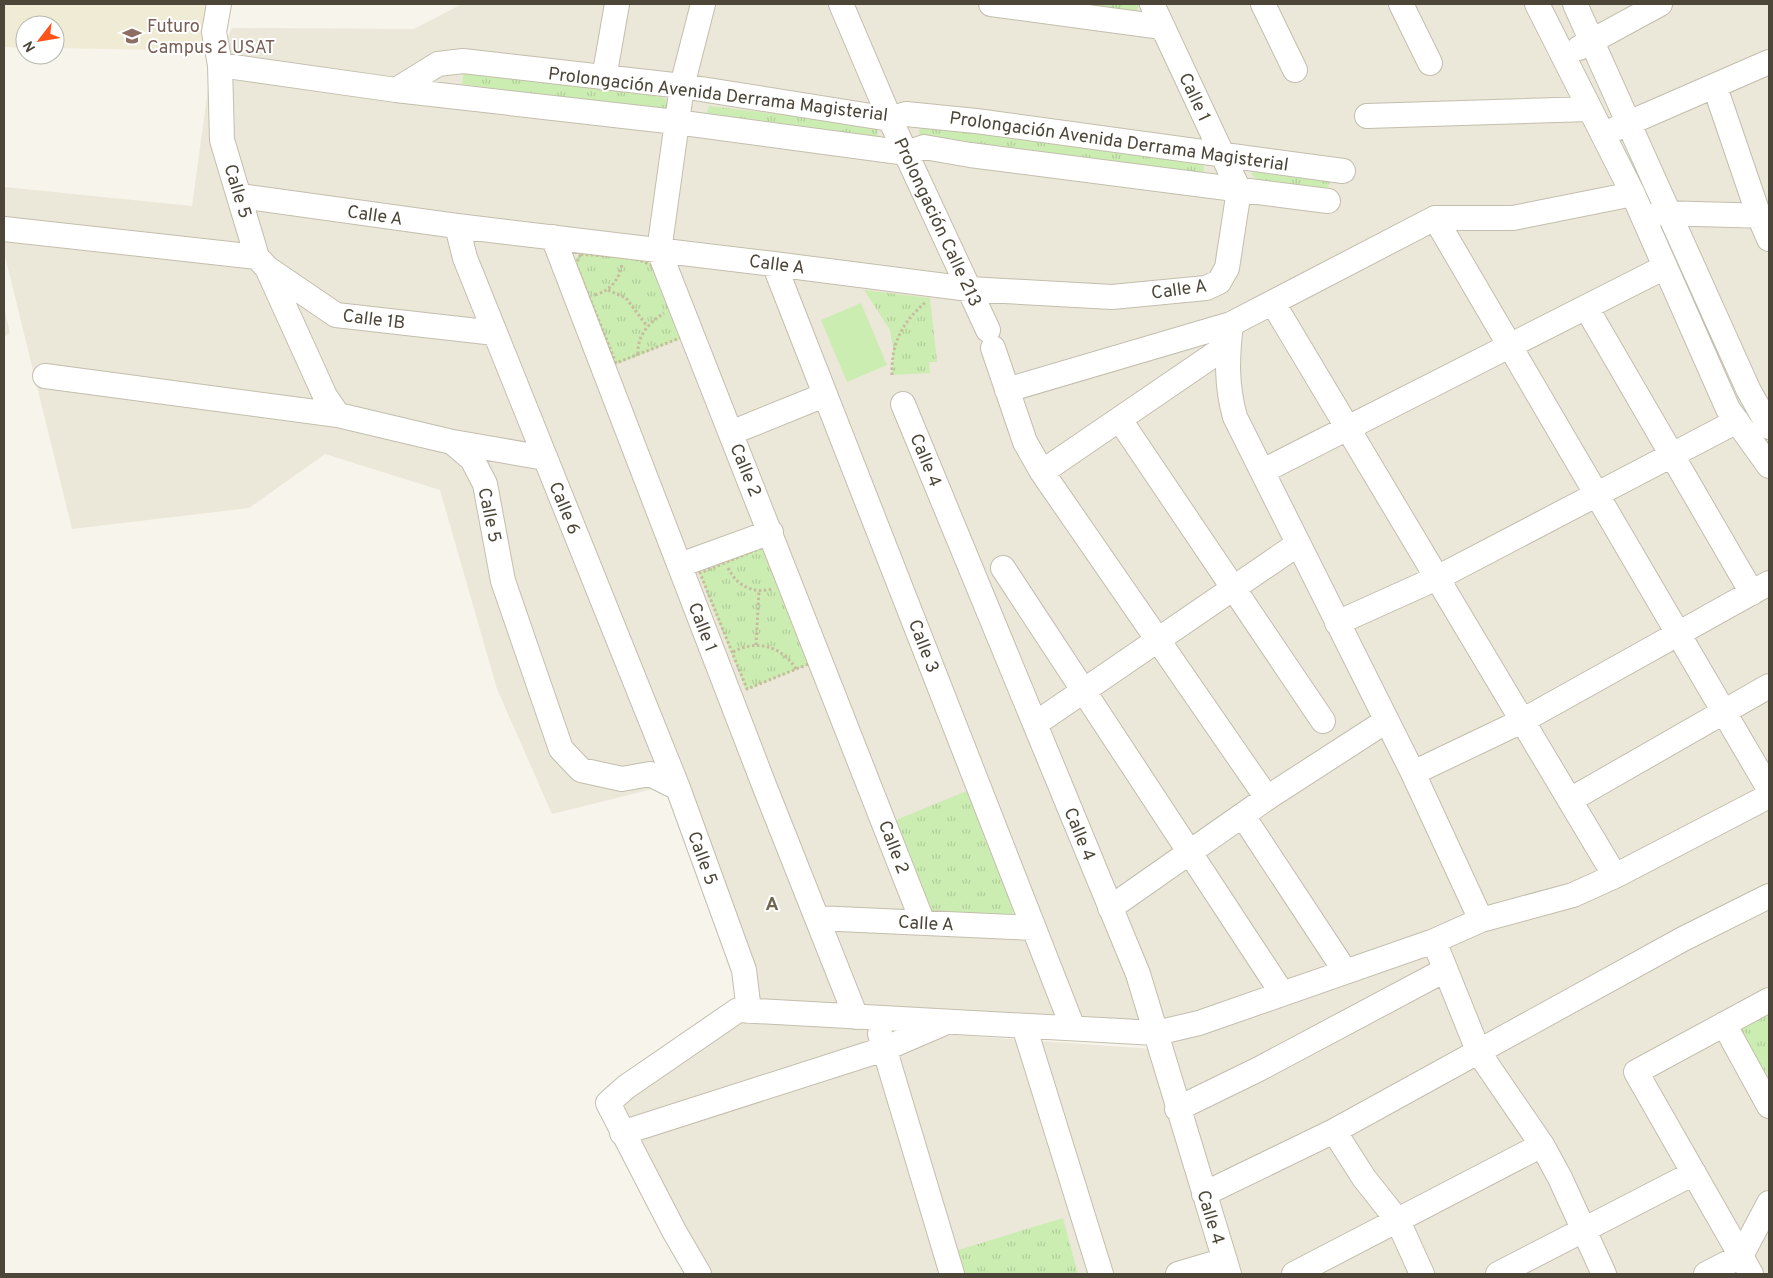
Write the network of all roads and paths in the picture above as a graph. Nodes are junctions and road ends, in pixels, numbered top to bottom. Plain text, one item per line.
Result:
1 (219, 4) edge
2 (617, 4) edge
3 (703, 4) edge
4 (841, 4) edge
5 (991, 4) edge
6 (1152, 4) edge
7 (1263, 4) edge
8 (1401, 4) edge
9 (1537, 4) edge
10 (1575, 4) edge
11 (1660, 4) edge
12 (1162, 27) junction
13 (1592, 40) junction
14 (1564, 56) junction
15 (1769, 62) edge
16 (1430, 63) dead end
17 (220, 65) junction
18 (1296, 70) dead end
19 (604, 78) junction
20 (682, 86) junction
21 (1715, 87) junction
22 (396, 90) junction
23 (1590, 109) junction
24 (1367, 116) dead end
25 (890, 119) junction
26 (676, 122) junction
27 (1630, 123) junction
28 (1604, 134) junction
29 (907, 154) junction
30 (1222, 156) junction
31 (1343, 171) dead end
32 (1239, 190) junction
33 (240, 196) junction
34 (1328, 201) dead end
35 (1637, 203) junction
36 (1671, 213) junction
37 (1764, 216) edge
38 (1435, 218) junction
39 (457, 226) junction
40 (4, 229) edge
41 (553, 237) junction
42 (1769, 239) edge
43 (659, 251) junction
44 (623, 259) junction
45 (262, 262) junction
46 (774, 264) junction
47 (1665, 267) junction
48 (608, 290) junction
49 (969, 290) junction
50 (588, 295) junction
51 (930, 299) dead end
52 (1273, 303) junction
53 (1586, 307) junction
54 (673, 309) junction
55 (647, 326) junction
56 (495, 333) junction
57 (1230, 334) junction
58 (1510, 346) junction
59 (638, 354) junction
60 (892, 375) dead end
61 (45, 376) dead end
62 (1008, 390) junction
63 (817, 398) dead end
64 (902, 404) dead end
65 (338, 415) junction
66 (1120, 420) junction
67 (1737, 420) junction
68 (1769, 427) edge
69 (743, 428) dead end
70 (1348, 428) junction
71 (452, 442) junction
72 (1671, 455) junction
73 (1766, 456) edge
74 (545, 458) junction
75 (1263, 471) junction
76 (1042, 472) junction
77 (1596, 494) junction
78 (771, 532) junction
79 (1298, 544) junction
80 (725, 562) junction
81 (680, 566) junction
82 (1003, 568) dead end
83 (1437, 578) junction
84 (784, 584) junction
85 (1234, 588) junction
86 (1760, 588) edge
87 (759, 591) junction
88 (1337, 623) junction
89 (1678, 634) junction
90 (1158, 640) junction
91 (756, 645) junction
92 (732, 652) junction
93 (796, 669) junction
94 (1769, 686) edge
95 (1082, 692) junction
96 (1724, 712) junction
97 (1386, 721) junction
98 (1523, 721) junction
99 (1323, 722) dead end
100 (1035, 724) junction
101 (1413, 773) junction
102 (678, 788) junction
103 (1769, 790) edge
104 (1769, 796) edge
105 (1267, 798) junction
106 (1570, 800) junction
107 (1243, 816) junction
108 (1190, 854) junction
109 (1615, 876) junction
110 (1769, 896) edge
111 (1110, 908) junction
112 (817, 918) junction
113 (1481, 920) junction
114 (923, 923) junction
115 (1034, 928) junction
116 (1434, 941) junction
117 (1445, 970) junction
118 (1345, 971) junction
119 (1282, 993) junction
120 (1769, 1000) edge
121 (749, 1011) junction
122 (865, 1017) junction
123 (946, 1022) junction
124 (1724, 1024) junction
125 (1024, 1026) junction
126 (1073, 1028) junction
127 (1156, 1033) junction
128 (884, 1049) junction
129 (1479, 1053) junction
130 (1769, 1106) edge
131 (1177, 1108) junction
132 (1334, 1131) junction
133 (622, 1133) junction
134 (1542, 1145) junction
135 (1694, 1173) junction
136 (1204, 1194) junction
137 (1769, 1203) edge
138 (1398, 1221) junction
139 (1585, 1231) junction
140 (1746, 1265) edge
141 (1227, 1267) edge
142 (699, 1274) edge
143 (952, 1274) edge
144 (1100, 1274) edge
145 (1178, 1274) edge
146 (1294, 1274) edge
147 (1422, 1274) edge
148 (1498, 1274) edge
149 (1604, 1274) edge
150 (1706, 1274) edge

1 - 17 street, Calle 5
2 - 19 street
3 - 20 street, Calle 2
4 - 25 street, Prolongación Calle 213
5 - 12 street
6 - 12 street, Calle 1
7 - 18 street
8 - 16 street
9 - 14 street
10 - 13 street
11 - 13 street
12 - 30 street, Calle 1
13 - 14 street
13 - 27 street
14 - 23 street
15 - 21 street
17 - 22 street, Prolongación Avenida Derrama Magisterial
17 - 33 street, Calle 5
19 - 20 street, Prolongación Avenida Derrama Magisterial
19 - 22 street, Prolongación Avenida Derrama Magisterial
20 - 25 street, Prolongación Avenida Derrama Magisterial
20 - 26 street, Calle 2
21 - 27 street
21 - 37 street
22 - 26 street, Prolongación Avenida Derrama Magisterial
23 - 24 street
23 - 28 street
25 - 29 street, Prolongación Calle 213
25 - 30 street, Prolongación Avenida Derrama Magisterial
26 - 29 street, Prolongación Avenida Derrama Magisterial
26 - 43 street, Calle 2
27 - 28 street
27 - 36 street
28 - 35 street
29 - 32 street, Prolongación Avenida Derrama Magisterial
29 - 49 street, Prolongación Calle 213
30 - 31 street, Prolongación Avenida Derrama Magisterial
30 - 32 street, Calle 1
32 - 34 street, Prolongación Avenida Derrama Magisterial
32 - 49 street, Calle A
33 - 39 street, Calle A
33 - 45 street, Calle 5
35 - 36 street
35 - 38 street
35 - 47 street
36 - 37 street
36 - 68 street
37 - 42 street
38 - 52 street
38 - 58 street
39 - 41 street, Calle A
39 - 56 street, Calle 6
40 - 45 street
41 - 43 street, Calle A
41 - 81 street, Calle 1
43 - 46 street, Calle A
43 - 78 street, Calle 2
44 - 48 path
44 - 50 path
44 - 54 path
45 - 56 street, Calle 1B
45 - 65 street, Calle 5
46 - 49 street, Calle A
46 - 115 street, Calle 3
47 - 53 street
47 - 67 street
48 - 50 path
48 - 55 path
49 - 62 street, Prolongación Calle 213
50 - 59 path
51 - 60 path
52 - 57 street
52 - 70 street
53 - 58 street
53 - 72 street
54 - 55 path
54 - 59 path
55 - 59 path
56 - 74 street, Calle 6
57 - 62 street
57 - 66 street
57 - 75 street
58 - 70 street
58 - 77 street
61 - 65 street
62 - 76 street, Prolongación Calle 213
63 - 69 street
64 - 100 street, Calle 4
65 - 71 street, Calle 5
66 - 76 street
66 - 85 street
67 - 72 street
67 - 73 street
70 - 75 street
70 - 83 street
71 - 74 street
71 - 102 street, Calle 5
72 - 77 street
72 - 86 street
74 - 102 street, Calle 6
75 - 79 street
76 - 90 street, Prolongación Calle 213
77 - 83 street
77 - 89 street
78 - 81 street
78 - 114 street, Calle 2
79 - 85 street
79 - 88 street
80 - 84 path
80 - 87 path
80 - 92 path
81 - 112 street, Calle 1
82 - 95 street
83 - 88 street
83 - 98 street
84 - 87 path
84 - 93 path
85 - 90 street
85 - 99 street
86 - 89 street
87 - 91 path
88 - 97 street
89 - 96 street
89 - 98 street
90 - 95 street
90 - 105 street, Prolongación Calle 213
91 - 92 path
91 - 93 path
92 - 93 path
94 - 96 street
95 - 100 street
95 - 108 street
96 - 103 street
96 - 106 street
97 - 101 street
97 - 105 street
98 - 101 street
98 - 106 street
100 - 111 street, Calle 4
101 - 113 street
102 - 121 street, Calle 5
104 - 109 street
105 - 107 street
106 - 109 street
107 - 108 street
107 - 118 street
108 - 111 street
108 - 119 street
109 - 113 street
110 - 129 street
111 - 127 street, Calle 4
112 - 114 street, Calle A
112 - 122 street, Calle 1
113 - 116 street
114 - 115 street, Calle A
115 - 126 street, Calle 3
116 - 117 street
116 - 118 street
117 - 129 street
117 - 131 street
118 - 119 street
119 - 127 street
120 - 124 street
121 - 122 street
121 - 133 street
122 - 123 street
122 - 128 street, Calle 1
123 - 125 street
123 - 128 street
124 - 130 street
124 - 135 street
125 - 126 street
125 - 144 street
126 - 127 street
127 - 131 street, Calle 4
128 - 133 street
128 - 143 street, Calle 1
129 - 132 street
129 - 134 street
131 - 136 street, Calle 4
132 - 136 street
132 - 138 street
133 - 142 street
134 - 138 street
134 - 139 street
135 - 139 street
135 - 140 street
136 - 141 street, Calle 4
137 - 140 street
138 - 146 street
138 - 147 street
139 - 148 street
139 - 149 street
140 - 150 street
141 - 145 street

